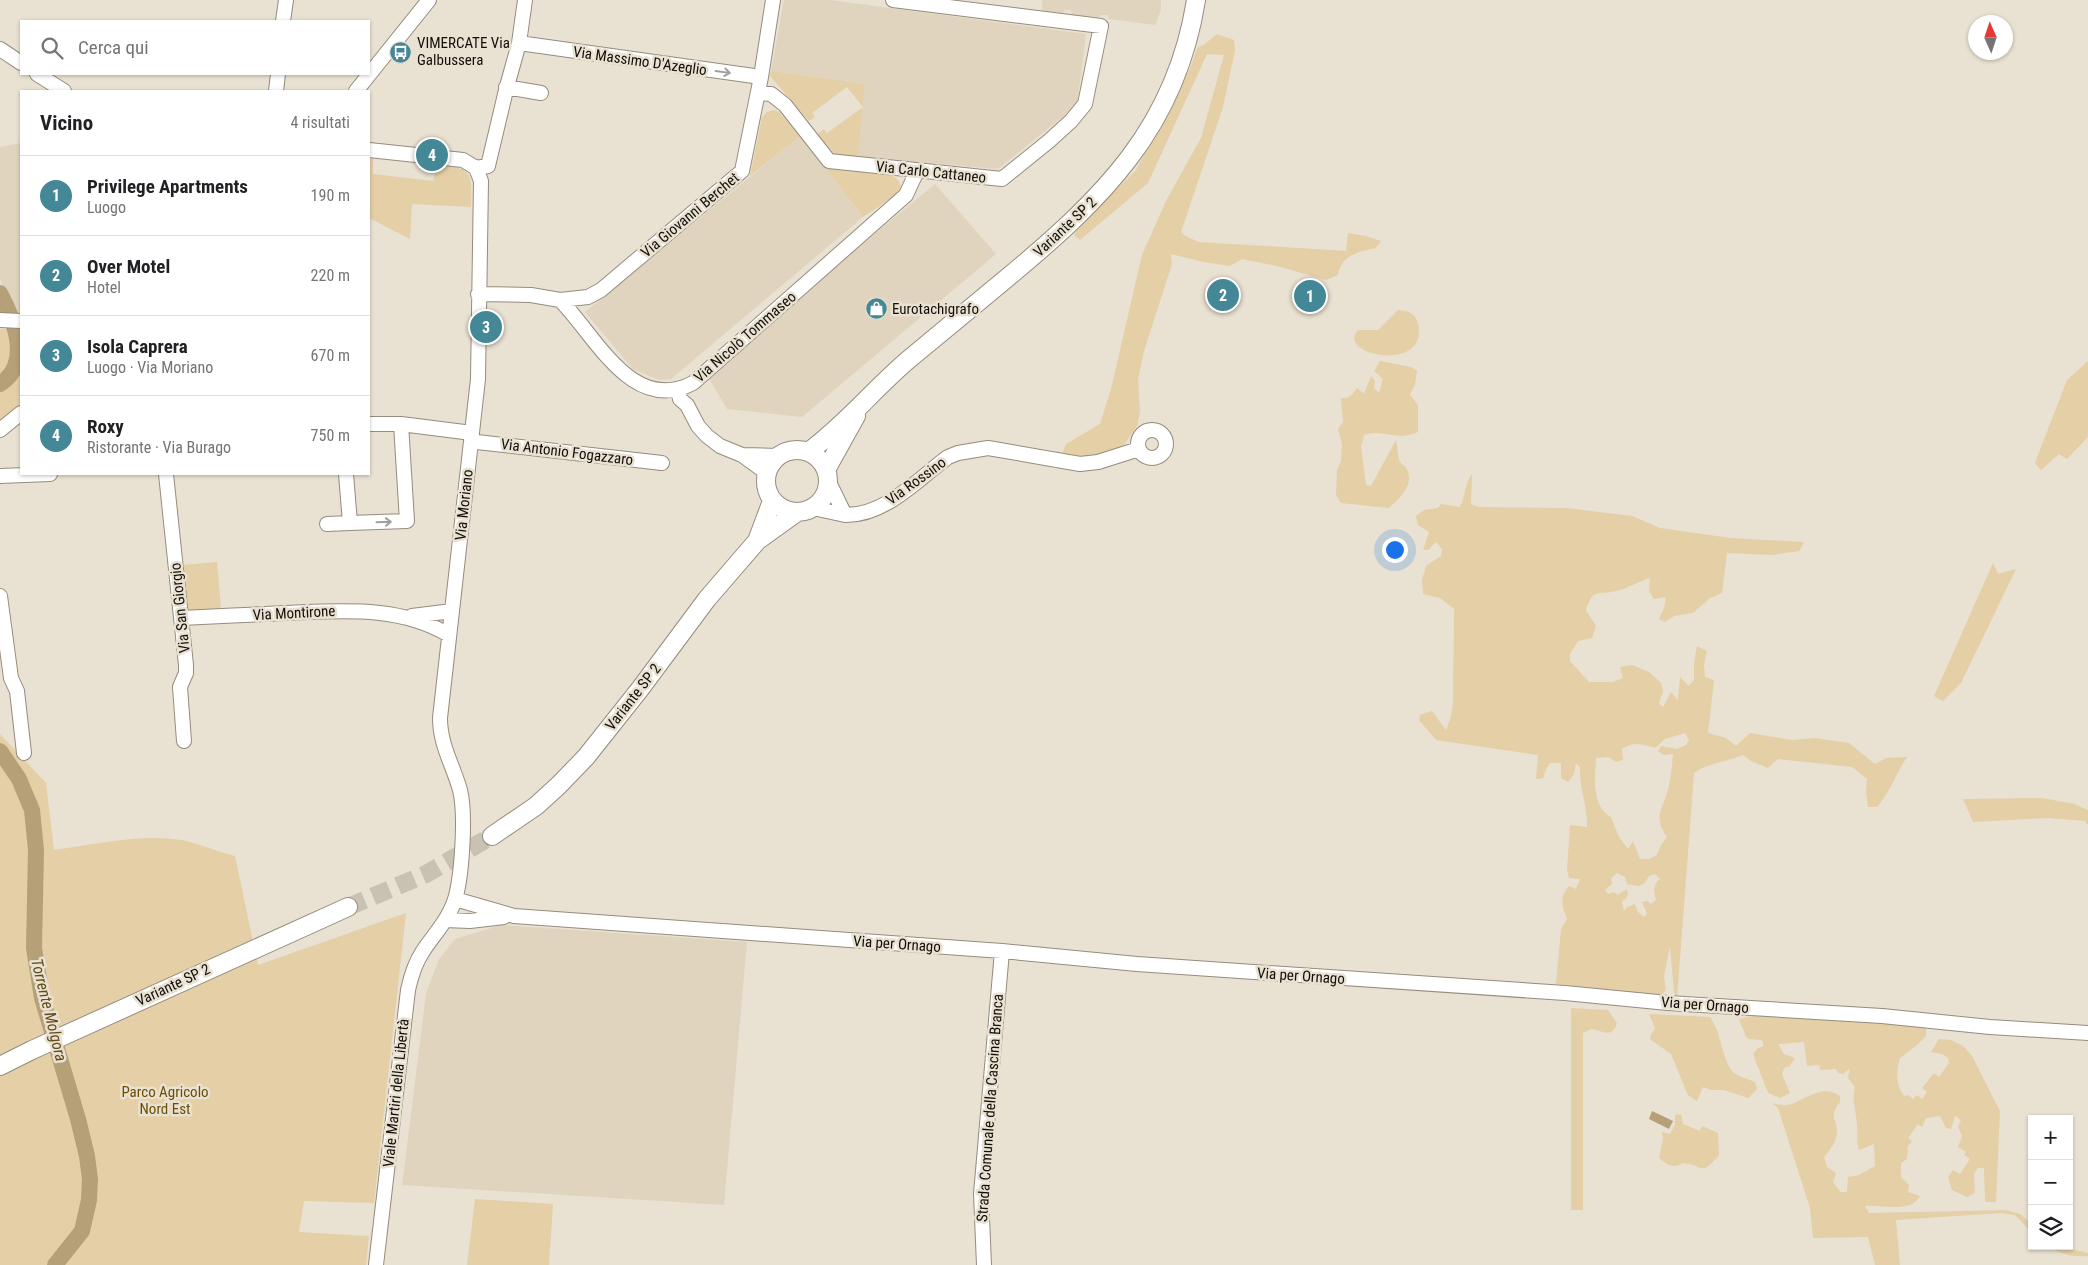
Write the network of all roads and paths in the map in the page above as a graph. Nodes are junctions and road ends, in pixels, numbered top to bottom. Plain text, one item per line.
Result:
1 (286, 0) edge
2 (429, 0) edge
3 (525, 0) edge
4 (773, 0) edge
5 (894, 0) edge
6 (1196, 0) edge
7 (283, 20) edge
8 (519, 43) junction
9 (0, 49) edge
10 (20, 62) edge
11 (370, 74) edge
12 (39, 75) edge
13 (278, 75) edge
14 (369, 75) edge
15 (761, 77) junction
16 (506, 87) junction
17 (62, 90) edge
18 (276, 90) edge
19 (357, 90) edge
20 (541, 93) dead end
21 (758, 93) junction
22 (370, 150) edge
23 (476, 168) junction
24 (917, 171) junction
25 (478, 296) junction
26 (560, 300) junction
27 (0, 320) edge
28 (20, 321) edge
29 (679, 390) junction
30 (863, 402) junction
31 (20, 414) edge
32 (370, 424) edge
33 (401, 424) junction
34 (0, 430) edge
35 (472, 436) junction
36 (1139, 449) dead end
37 (808, 452) junction
38 (742, 455) junction
39 (778, 456) junction
40 (662, 463) dead end
41 (766, 473) junction
42 (25, 475) edge
43 (166, 475) edge
44 (346, 475) edge
45 (827, 475) junction
46 (0, 476) edge
47 (772, 501) junction
48 (813, 508) junction
49 (796, 513) junction
50 (845, 515) junction
51 (350, 523) junction
52 (327, 524) dead end
53 (757, 541) junction
54 (0, 596) edge
55 (452, 611) junction
56 (406, 616) junction
57 (181, 618) junction
58 (449, 635) junction
59 (6, 679) edge
60 (184, 741) dead end
61 (24, 753) dead end
62 (492, 836) tunnel mouth
63 (454, 899) junction
64 (348, 907) tunnel mouth
65 (514, 916) junction
66 (443, 925) junction
67 (1002, 951) junction
68 (2088, 1033) edge
69 (0, 1066) edge
70 (376, 1265) edge
71 (984, 1265) edge

1 - 7 street
2 - 11 street
3 - 8 street
4 - 15 street, Via Giovanni Berchet
5 - 24 street, Via Carlo Cattaneo
6 - 30 main road, Variante SP 2
8 -> 15 street, Via Massimo D'Azeglio
8 - 16 street
9 - 10 street
12 - 17 street
13 - 18 street
14 - 19 street
15 - 21 street, Via Giovanni Berchet
16 - 20 street
16 - 23 street
21 - 24 street, Via Carlo Cattaneo
21 - 26 street, Via Giovanni Berchet
22 - 23 street
23 - 25 street, Via Moriano
24 - 29 street, Via Nicolò Tommaseo
25 - 26 street, Via Giovanni Berchet
25 - 35 street, Via Moriano
26 - 29 street, Via Nicolò Tommaseo
27 - 28 street
29 - 38 street
30 - 37 main road, Variante SP 2
30 - 45 main road, Variante SP 2
31 - 34 street
32 - 33 street, Via Antonio Fogazzaro
33 - 35 street, Via Antonio Fogazzaro
51 -> 33 street
35 - 40 street, Via Antonio Fogazzaro
35 - 55 street, Via Moriano
36 - 50 street, Via Rossino
37 - 39 main road
37 - 45 main road
38 - 39 street
38 - 41 street
39 - 41 main road
41 - 47 main road
42 - 46 street
43 - 57 street, Via San Giorgio
44 - 51 street
45 - 48 main road, Variante SP 2
45 - 50 street
47 - 49 main road
47 - 53 main road, Variante SP 2
48 - 49 main road, Variante SP 2
48 - 50 street, Via Rossino
49 - 53 main road, Variante SP 2
51 - 52 street
53 - 62 main road, Variante SP 2
54 - 59 street
55 - 56 street
55 - 58 street, Via Moriano
56 - 57 street, Via Montirone
56 - 58 street
57 - 60 street, Via San Giorgio
58 - 63 street, Via Moriano
59 - 61 street
63 - 65 street, Via per Ornago
63 - 66 street, Via Moriano
64 - 69 main road, Variante SP 2
65 - 66 street, Via per Ornago
65 - 67 street, Via per Ornago
66 - 70 street, Viale Martiri della Libertà
67 - 68 street, Via per Ornago
67 - 71 street, Strada Comunale della Cascina Branca

